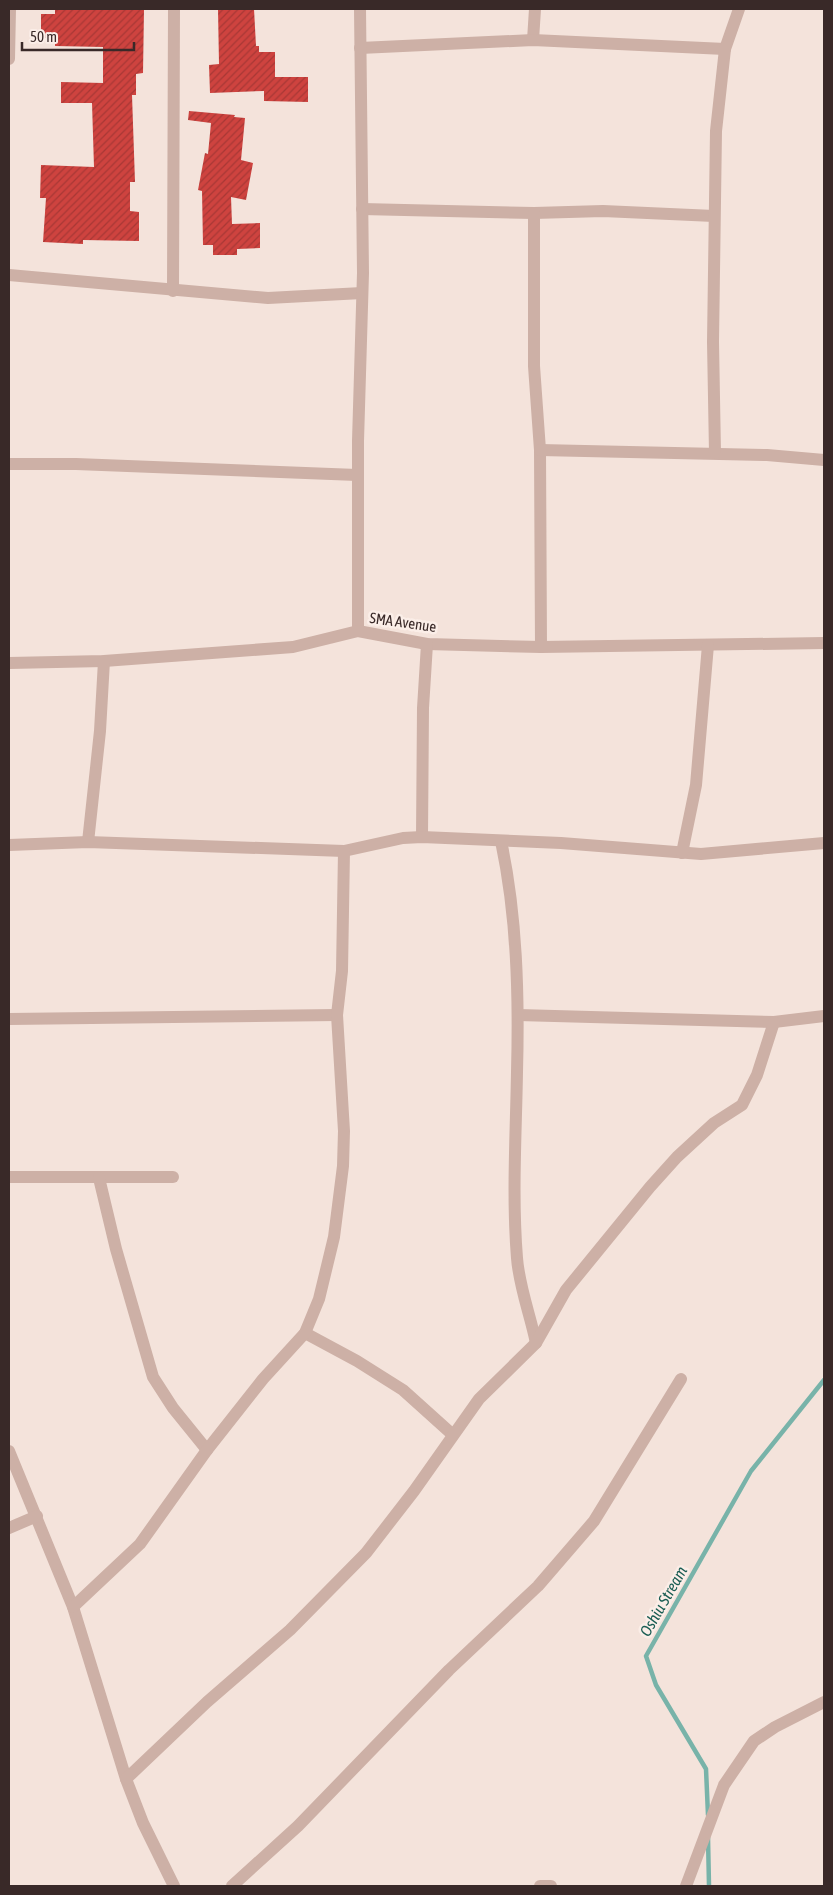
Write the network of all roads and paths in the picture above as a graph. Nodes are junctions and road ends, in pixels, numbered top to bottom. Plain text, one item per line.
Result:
1 (10, 9) edge
2 (174, 9) edge
3 (360, 9) edge
4 (535, 9) edge
5 (739, 9) edge
6 (533, 40) junction
7 (360, 48) junction
8 (725, 49) junction
9 (9, 60) edge
10 (362, 210) junction
11 (534, 213) junction
12 (714, 216) junction
13 (9, 275) edge
14 (173, 291) junction
15 (362, 293) junction
16 (540, 450) junction
17 (715, 453) junction
18 (824, 460) edge
19 (9, 464) edge
20 (357, 475) junction
21 (358, 632) junction
22 (824, 643) edge
23 (427, 644) junction
24 (708, 644) junction
25 (540, 647) junction
26 (104, 661) junction
27 (9, 663) edge
28 (422, 837) junction
29 (501, 841) junction
30 (88, 842) junction
31 (824, 843) edge
32 (9, 845) edge
33 (344, 851) junction
34 (682, 853) junction
35 (338, 1015) junction
36 (518, 1015) junction
37 (824, 1016) edge
38 (9, 1019) edge
39 (774, 1022) junction
40 (9, 1177) edge
41 (172, 1177) dead end
42 (99, 1178) junction
43 (305, 1333) junction
44 (536, 1343) junction
45 (681, 1379) dead end
46 (453, 1434) junction
47 (207, 1450) junction
48 (9, 1451) edge
49 (37, 1516) junction
50 (9, 1528) edge
51 (73, 1607) junction
52 (824, 1702) edge
53 (126, 1779) junction
54 (174, 1886) edge
55 (232, 1886) edge
56 (540, 1886) edge
57 (551, 1886) edge
58 (686, 1886) edge

1 - 9 street
2 - 14 street
3 - 7 street
4 - 6 street
5 - 8 street
6 - 7 street
6 - 8 street
7 - 10 street
8 - 12 street
10 - 11 street
10 - 15 street
11 - 12 street
11 - 16 street
12 - 17 street
13 - 14 street
14 - 15 street
15 - 20 street
16 - 17 street
16 - 25 street
17 - 18 street
19 - 20 street
20 - 21 street
21 - 23 street, SMA Avenue
21 - 26 street, SMA Avenue
22 - 24 street, SMA Avenue
23 - 25 street, SMA Avenue
23 - 28 street
24 - 25 street, SMA Avenue
24 - 34 street
26 - 27 street, SMA Avenue
26 - 30 street
28 - 29 street
28 - 33 street
29 - 34 street
29 - 36 street
30 - 32 street
30 - 33 street
31 - 34 street
33 - 35 street
35 - 38 street
35 - 43 street
36 - 39 street
36 - 44 street
37 - 39 street
39 - 44 street
40 - 42 street
41 - 42 street
42 - 47 street
43 - 46 street
43 - 47 street
44 - 46 street
45 - 55 street
46 - 53 street
47 - 51 street
48 - 49 street
49 - 50 street
49 - 51 street
51 - 53 street
52 - 58 street
53 - 54 street
56 - 57 street

